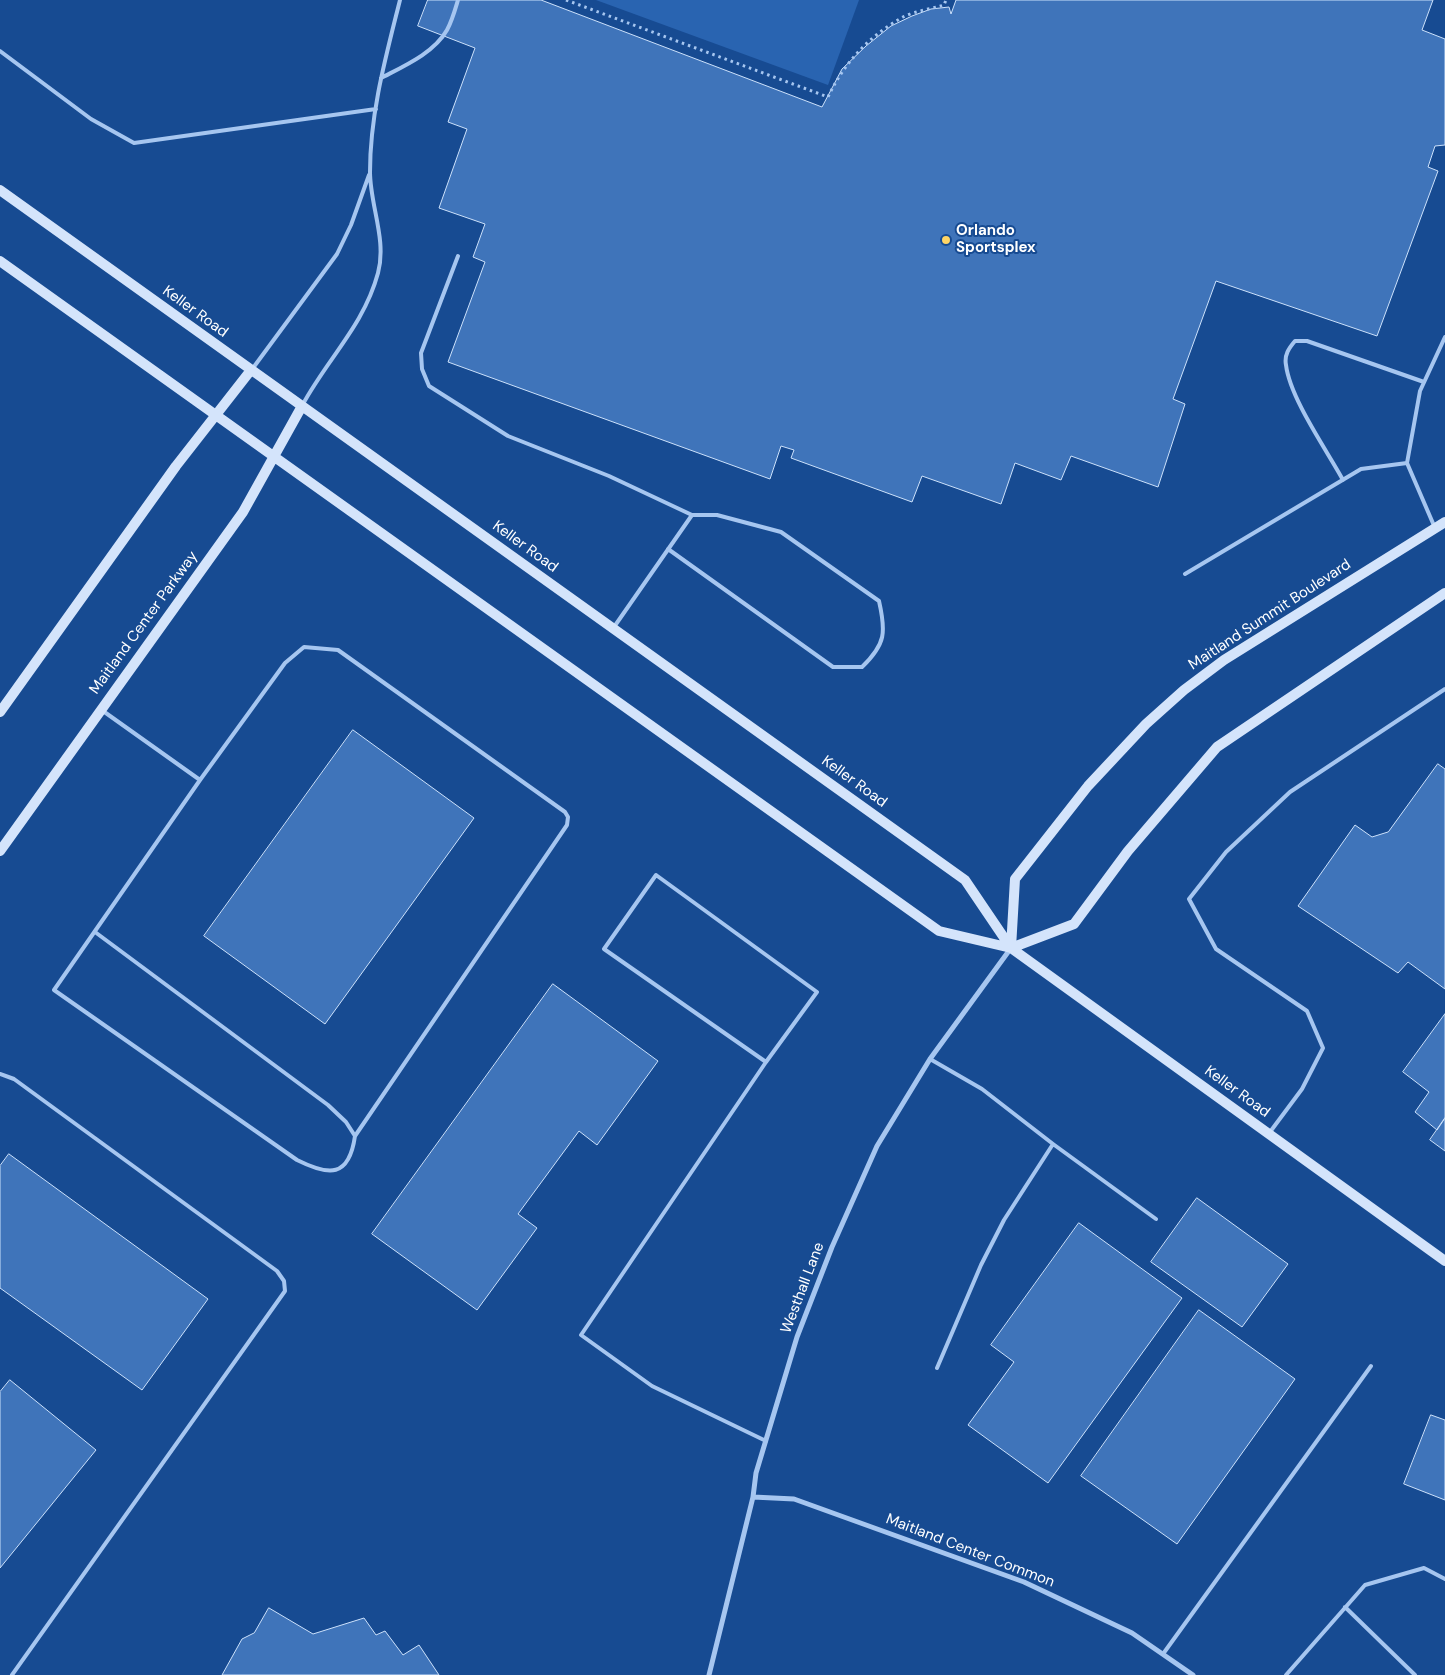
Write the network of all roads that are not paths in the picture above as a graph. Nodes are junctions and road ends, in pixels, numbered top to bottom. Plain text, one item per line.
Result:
1 (400, 0) edge
2 (458, 0) edge
3 (0, 51) edge
4 (381, 78) junction
5 (376, 109) junction
6 (370, 173) junction
7 (0, 190) edge
8 (458, 256) dead end
9 (0, 262) edge
10 (1445, 337) edge
11 (251, 370) junction
12 (1424, 382) junction
13 (302, 406) junction
14 (216, 415) junction
15 (274, 457) junction
16 (1407, 463) junction
17 (1343, 480) junction
18 (692, 515) junction
19 (1445, 522) edge
20 (1435, 528) junction
21 (668, 549) junction
22 (1185, 574) dead end
23 (1445, 593) edge
24 (613, 628) junction
25 (1445, 689) edge
26 (101, 710) junction
27 (0, 712) edge
28 (200, 780) junction
29 (0, 851) edge
30 (95, 932) junction
31 (1011, 948) junction
32 (930, 1059) junction
33 (766, 1062) junction
34 (0, 1074) edge
35 (1268, 1134) junction
36 (355, 1136) junction
37 (1053, 1144) junction
38 (1156, 1219) dead end
39 (1445, 1261) edge
40 (1371, 1366) dead end
41 (937, 1368) dead end
42 (766, 1441) junction
43 (753, 1497) junction
44 (1445, 1579) edge
45 (1345, 1607) junction
46 (1163, 1654) junction
47 (12, 1675) edge
48 (709, 1675) edge
49 (1193, 1675) edge
50 (1286, 1675) edge
51 (1415, 1675) edge

1 - 4 lane
2 - 4 lane
3 - 5 lane
4 - 5 lane
5 - 6 lane
6 - 11 lane
6 - 13 lane
7 - 11 street, Keller Road
8 - 18 lane
9 - 14 street, Keller Road
10 - 12 lane
11 - 13 street, Keller Road
11 - 14 street
12 - 16 lane
12 - 17 lane
13 - 15 street, Maitland Center Parkway
13 - 24 street, Keller Road
14 - 15 street, Keller Road
14 - 27 street
15 - 26 street, Maitland Center Parkway
15 - 31 street, Keller Road
16 - 17 lane
16 - 20 lane
17 - 22 lane
18 - 21 lane
18 - 21 lane
19 - 20 street, Maitland Summit Boulevard
20 - 31 street, Maitland Summit Boulevard
21 - 24 lane
23 - 31 street
24 - 31 street, Keller Road
25 - 35 lane
26 - 28 lane
26 - 29 street, Maitland Center Parkway
28 - 30 lane
28 - 36 lane
30 - 36 lane
30 - 36 lane
31 - 32 street, Westhall Lane
31 - 35 street, Keller Road
32 - 37 lane
32 - 42 street, Westhall Lane
33 - 33 lane
33 - 42 lane
34 - 47 lane
35 - 39 street, Keller Road
37 - 38 lane
37 - 41 lane
40 - 46 lane
42 - 43 street, Westhall Lane
43 - 46 street, Maitland Center Common
43 - 48 street, Westhall Lane
44 - 45 lane
45 - 50 lane
45 - 51 lane
46 - 49 street, Maitland Center Common

